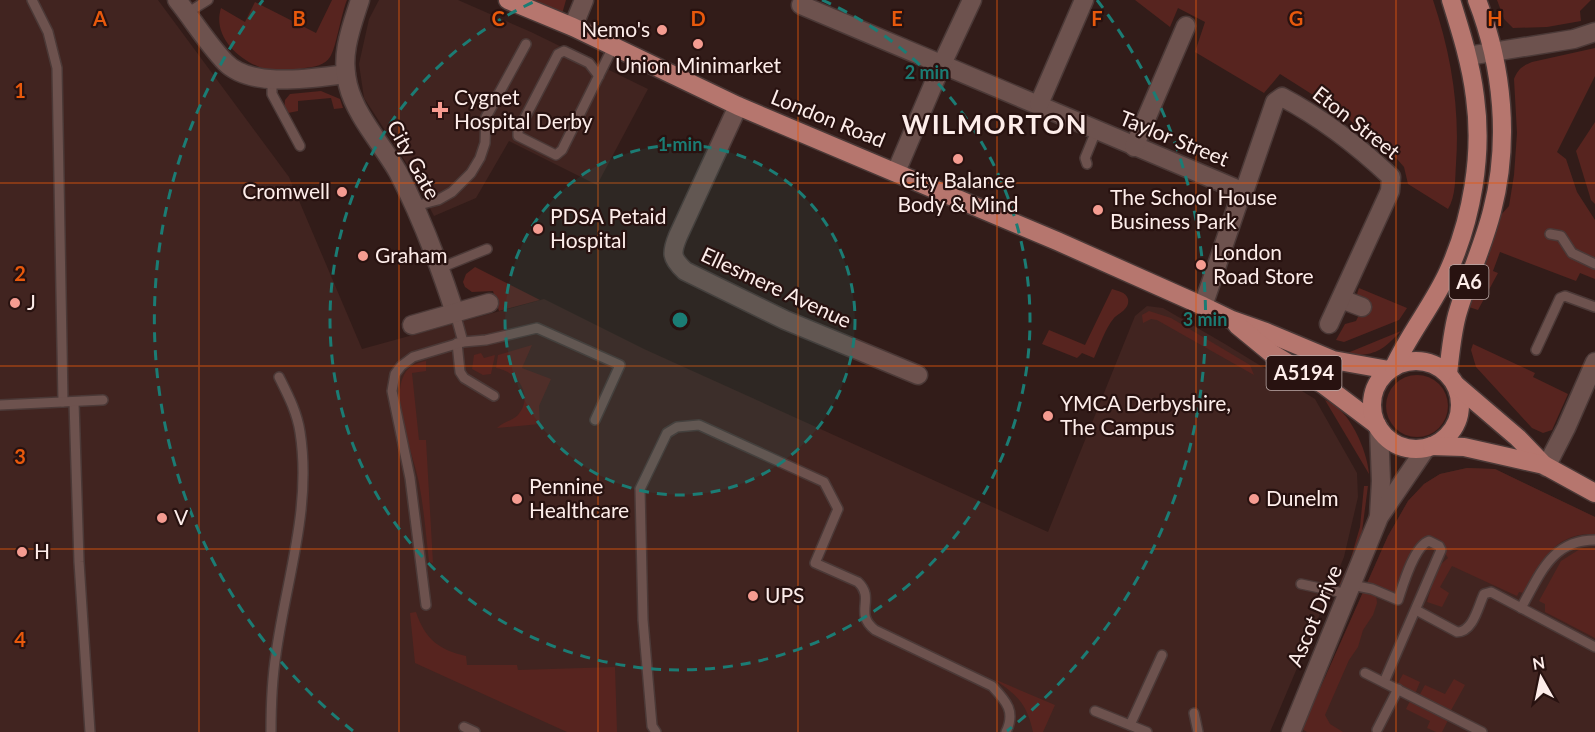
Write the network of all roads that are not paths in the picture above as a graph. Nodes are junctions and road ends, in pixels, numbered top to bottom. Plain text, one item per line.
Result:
1 (32, 0) edge
2 (208, 0) edge
3 (360, 0) edge
4 (508, 0) edge
5 (584, 0) edge
6 (972, 0) edge
7 (1084, 0) edge
8 (1451, 0) edge
9 (1477, 0) edge
10 (801, 5) dead end
11 (182, 7) edge
12 (826, 7) edge
13 (1186, 26) dead end
14 (573, 27) junction
15 (1595, 32) edge
16 (525, 44) dead end
17 (613, 47) junction
18 (1494, 53) junction
19 (1468, 56) junction
20 (942, 64) junction
21 (346, 74) junction
22 (599, 76) junction
23 (272, 78) junction
24 (1039, 104) junction
25 (738, 106) junction
26 (1096, 131) junction
27 (300, 146) dead end
28 (1134, 147) junction
29 (1087, 164) dead end
30 (896, 172) junction
31 (1244, 192) junction
32 (415, 206) junction
33 (1550, 234) dead end
34 (487, 249) dead end
35 (1595, 264) edge
36 (440, 268) junction
37 (1341, 298) junction
38 (489, 303) dead end
39 (1203, 306) junction
40 (1362, 307) dead end
41 (1595, 307) edge
42 (455, 313) junction
43 (1232, 320) junction
44 (1329, 324) dead end
45 (412, 325) dead end
46 (460, 343) junction
47 (1536, 350) dead end
48 (1595, 362) edge
49 (1392, 369) junction
50 (918, 375) dead end
51 (279, 377) dead end
52 (1452, 380) junction
53 (494, 396) dead end
54 (103, 400) dead end
55 (63, 402) junction
56 (74, 402) junction
57 (0, 405) edge
58 (595, 420) dead end
59 (1378, 426) junction
60 (1429, 447) junction
61 (1545, 466) junction
62 (1595, 493) edge
63 (1379, 517) junction
64 (1595, 540) edge
65 (1301, 584) dead end
66 (1350, 590) junction
67 (426, 605) dead end
68 (1521, 608) junction
69 (1416, 610) junction
70 (1595, 647) edge
71 (1162, 655) dead end
72 (1365, 673) dead end
73 (1384, 682) junction
74 (1398, 689) junction
75 (1095, 711) dead end
76 (1194, 713) dead end
77 (1130, 725) junction
78 (464, 727) dead end
79 (1377, 730) dead end
80 (90, 732) edge
81 (271, 732) edge
82 (475, 732) edge
83 (656, 732) edge
84 (1006, 732) edge
85 (1147, 732) edge
86 (1198, 732) edge
87 (1291, 732) edge
88 (1482, 732) edge

1 - 55 lane
2 - 11 lane
3 - 21 street, City Gate
4 - 14 main road, London Road / A5194
5 - 14 street
6 - 20 street
7 - 24 street
8 - 19 main road, A6
9 - 18 main road, A6
10 - 12 street, Taylor Street
11 - 23 street
12 - 20 street, Taylor Street
13 - 28 street
14 - 17 main road, London Road / A5194
15 - 18 street
16 - 32 lane
17 - 22 lane
17 - 25 main road, London Road / A5194
18 - 19 street
18 - 52 main road, A6
19 - 49 main road, A6
20 - 24 street, Taylor Street
20 - 30 street
21 - 23 street
21 - 32 street, City Gate
22 - 22 lane
23 - 27 lane
24 - 26 street, Taylor Street
25 - 30 main road, London Road / A5194
25 - 50 street, Ellesmere Avenue
26 - 28 street, Taylor Street
26 - 29 lane
28 - 31 street, Taylor Street
30 - 39 main road, London Road / A5194
31 - 37 street, Eton Street
31 - 39 street
32 - 36 street, City Gate
33 - 35 lane
34 - 36 lane
36 - 42 street, City Gate
37 - 40 street
37 - 44 street, Eton Street
38 - 42 street
39 - 43 main road, London Road / A5194
41 - 47 lane
42 - 45 street
42 - 46 lane, City Gate
43 - 49 main road, London Road / A5194
43 - 59 main road, London Road / A5194
46 - 53 lane, City Gate
46 - 58 lane
46 - 67 lane
48 - 61 street
49 - 52 main road
49 - 59 main road
51 - 81 lane
52 - 60 main road
52 - 61 main road
54 - 56 lane
55 - 56 lane
55 - 57 lane
56 - 80 lane
59 - 60 main road
59 - 63 street, Ascot Drive
60 - 61 main road
60 - 63 street, Ascot Drive
61 - 62 main road
63 - 66 street, Ascot Drive
64 - 68 lane
65 - 66 lane
66 - 69 lane
66 - 87 street, Ascot Drive
68 - 69 lane
68 - 70 lane
69 - 73 lane
71 - 77 lane
72 - 73 lane
73 - 74 lane
74 - 79 lane
74 - 88 lane
75 - 77 lane
76 - 86 lane
77 - 85 lane
78 - 82 lane
83 - 84 lane

